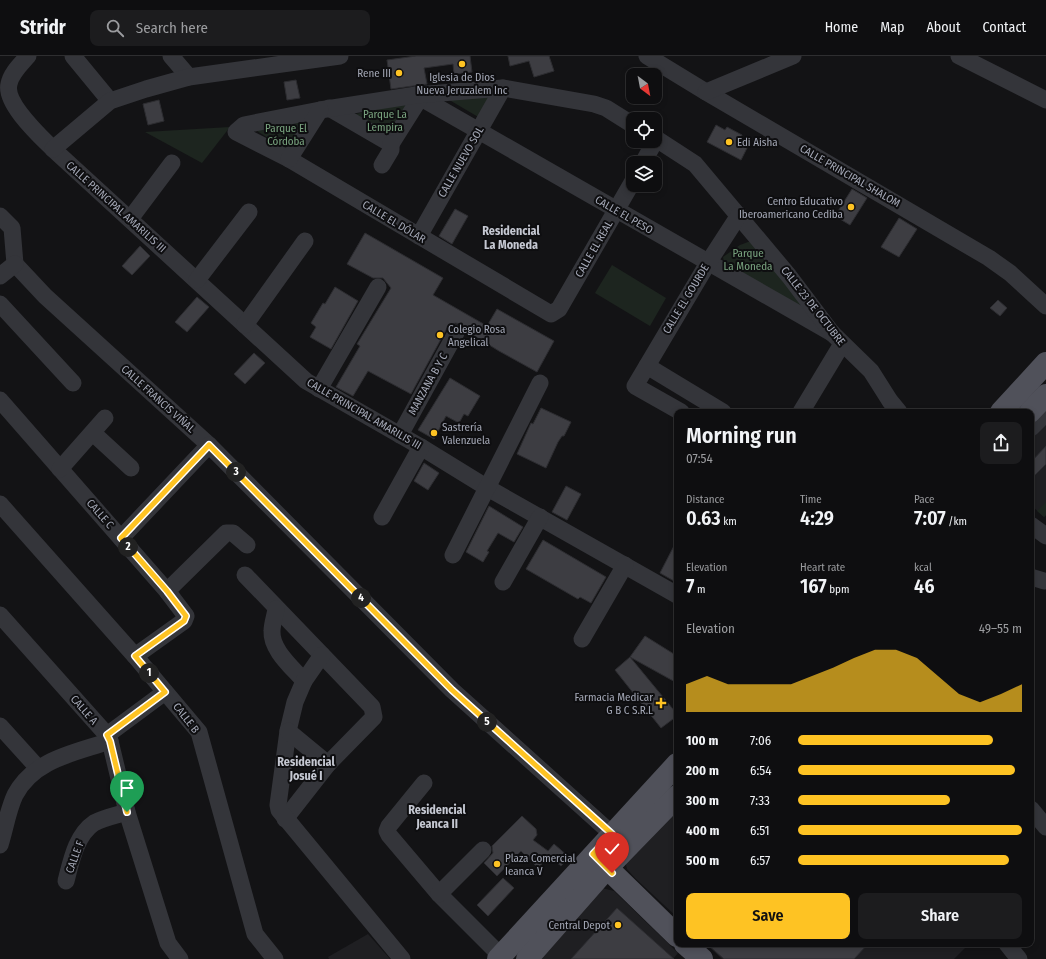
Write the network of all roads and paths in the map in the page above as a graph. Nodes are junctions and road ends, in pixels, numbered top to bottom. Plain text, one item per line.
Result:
1 (28, 56) edge
2 (73, 56) edge
3 (171, 56) edge
4 (340, 56) edge
5 (647, 56) edge
6 (793, 56) edge
7 (959, 56) edge
8 (270, 61) edge
9 (189, 77) junction
10 (503, 88) junction
11 (706, 92) junction
12 (418, 96) junction
13 (1046, 100) edge
14 (110, 101) junction
15 (325, 109) junction
16 (626, 121) edge
17 (478, 132) junction
18 (662, 142) edge
19 (392, 144) junction
20 (53, 149) junction
21 (289, 159) junction
22 (172, 163) dead end
23 (382, 164) dead end
24 (626, 192) edge
25 (616, 211) junction
26 (249, 212) dead end
27 (740, 215) junction
28 (0, 216) edge
29 (130, 219) junction
30 (754, 232) junction
31 (419, 236) junction
32 (305, 241) dead end
33 (718, 247) junction
34 (708, 263) junction
35 (15, 264) junction
36 (0, 276) edge
37 (197, 280) junction
38 (378, 287) dead end
39 (0, 304) edge
40 (1046, 306) edge
41 (551, 314) joint
42 (245, 325) junction
43 (456, 333) dead end
44 (837, 339) junction
45 (1046, 363) edge
46 (647, 366) junction
47 (73, 383) dead end
48 (540, 383) dead end
49 (319, 389) junction
50 (1046, 395) edge
51 (0, 400) edge
52 (676, 409) edge
53 (718, 409) edge
54 (802, 409) edge
55 (897, 409) edge
56 (1004, 409) edge
57 (1033, 409) edge
58 (1046, 413) edge
59 (105, 418) dead end
60 (1034, 425) edge
61 (92, 433) junction
62 (400, 435) junction
63 (209, 445) junction
64 (421, 447) junction
65 (131, 468) dead end
66 (60, 469) junction
67 (486, 487) junction
68 (0, 504) edge
69 (382, 517) dead end
70 (540, 517) junction
71 (121, 538) junction
72 (247, 545) dead end
73 (453, 555) dead end
74 (625, 565) junction
75 (245, 575) dead end
76 (503, 582) dead end
77 (167, 591) junction
78 (674, 593) edge
79 (276, 609) junction
80 (0, 615) edge
81 (582, 639) dead end
82 (322, 655) junction
83 (135, 656) junction
84 (304, 681) junction
85 (165, 692) junction
86 (0, 726) edge
87 (288, 730) junction
88 (108, 738) junction
89 (328, 764) junction
90 (674, 767) edge
91 (38, 768) junction
92 (424, 783) dead end
93 (674, 799) edge
94 (674, 807) edge
95 (127, 812) junction
96 (1034, 813) edge
97 (285, 819) junction
98 (1046, 827) edge
99 (612, 834) junction
100 (0, 845) edge
101 (483, 850) dead end
102 (604, 865) junction
103 (66, 881) dead end
104 (439, 894) junction
105 (674, 933) edge
106 (688, 947) edge
107 (1009, 947) edge
108 (499, 957) edge
109 (180, 959) edge
110 (275, 959) edge
111 (402, 959) edge
112 (527, 959) edge
113 (538, 959) edge
114 (702, 959) edge
115 (1019, 959) edge

1 - 20 street, CALLE PRINCIPAL AMARILIS III
2 - 14 street
3 - 9 street
4 - 8 street
5 - 11 street, CALLE PRINCIPAL SHALOM
6 - 11 street
7 - 13 street
8 - 9 street
9 - 14 street
10 - 12 street
10 - 16 street
10 - 17 street, CALLE NUEVO SOL
11 - 40 street, CALLE PRINCIPAL SHALOM
12 - 15 street
12 - 17 street, CALLE EL PESO
12 - 19 street
14 - 20 street
15 - 19 street
15 - 21 street
15 - 21 street, CALLE EL DÓLAR
17 - 25 street, CALLE EL PESO
17 - 31 street, CALLE NUEVO SOL
18 - 27 street, CALLE 23 DE OCTUBRE
19 - 23 street
20 - 29 street, CALLE PRINCIPAL AMARILIS III
21 - 31 street, CALLE EL DÓLAR
22 - 29 street
24 - 25 street, CALLE EL REAL
25 - 34 street, CALLE EL PESO
25 - 41 street, CALLE EL REAL
26 - 37 street
27 - 30 street, CALLE 23 DE OCTUBRE
27 - 33 street, CALLE EL GOURDE
28 - 35 street
29 - 37 street, CALLE PRINCIPAL AMARILIS III
30 - 33 street
30 - 44 street, CALLE 23 DE OCTUBRE
31 - 41 street, CALLE EL DÓLAR
32 - 42 street
33 - 34 street, CALLE EL GOURDE
34 - 44 street, CALLE EL PESO
34 - 46 street, CALLE EL GOURDE
35 - 36 street
35 - 63 street, CALLE FRANCIS VIÑAL
37 - 42 street, CALLE PRINCIPAL AMARILIS III
38 - 49 street
39 - 47 street
42 - 49 street, CALLE PRINCIPAL AMARILIS III
43 - 62 street, MANZANA B Y C
44 - 54 street
44 - 55 street, CALLE 23 DE OCTUBRE
45 - 56 main road
46 - 52 street, CALLE EL GOURDE
46 - 53 street
48 - 67 street
49 - 62 street, CALLE PRINCIPAL AMARILIS III
50 - 57 main road
51 - 66 street, CALLE C
58 - 60 street
59 - 61 street
61 - 65 street
61 - 66 street
62 - 64 street, CALLE PRINCIPAL AMARILIS III
63 - 71 street
63 - 99 street, CALLE FRANCIS VIÑAL
64 - 67 street, CALLE PRINCIPAL AMARILIS III
64 - 69 street
66 - 71 street, CALLE C
67 - 70 street, CALLE PRINCIPAL AMARILIS III
67 - 73 street
68 - 83 street, CALLE B
70 - 74 street, CALLE PRINCIPAL AMARILIS III
70 - 76 street
71 - 77 street, CALLE C
72 - 77 street
74 - 78 street, CALLE PRINCIPAL AMARILIS III
74 - 81 street
75 - 79 street
77 - 83 street, CALLE C
79 - 82 street
79 - 84 street
80 - 88 street, CALLE A
82 - 84 street
82 - 89 street
83 - 85 street, CALLE B
84 - 87 street
85 - 88 street
85 - 110 street, CALLE B
86 - 91 street
87 - 89 street
87 - 97 street
88 - 91 street
88 - 95 street, CALLE A
89 - 97 street
90 - 99 main road
91 - 100 street
92 - 104 street
93 - 102 main road
94 - 102 street
95 - 103 street, CALLE F
95 - 109 street, CALLE A
96 - 98 street
97 - 111 street
99 - 102 main road
101 - 104 street
102 - 105 main road
102 - 108 main road
102 - 112 main road
102 - 113 street
104 - 108 street
106 - 114 main road
107 - 115 street

